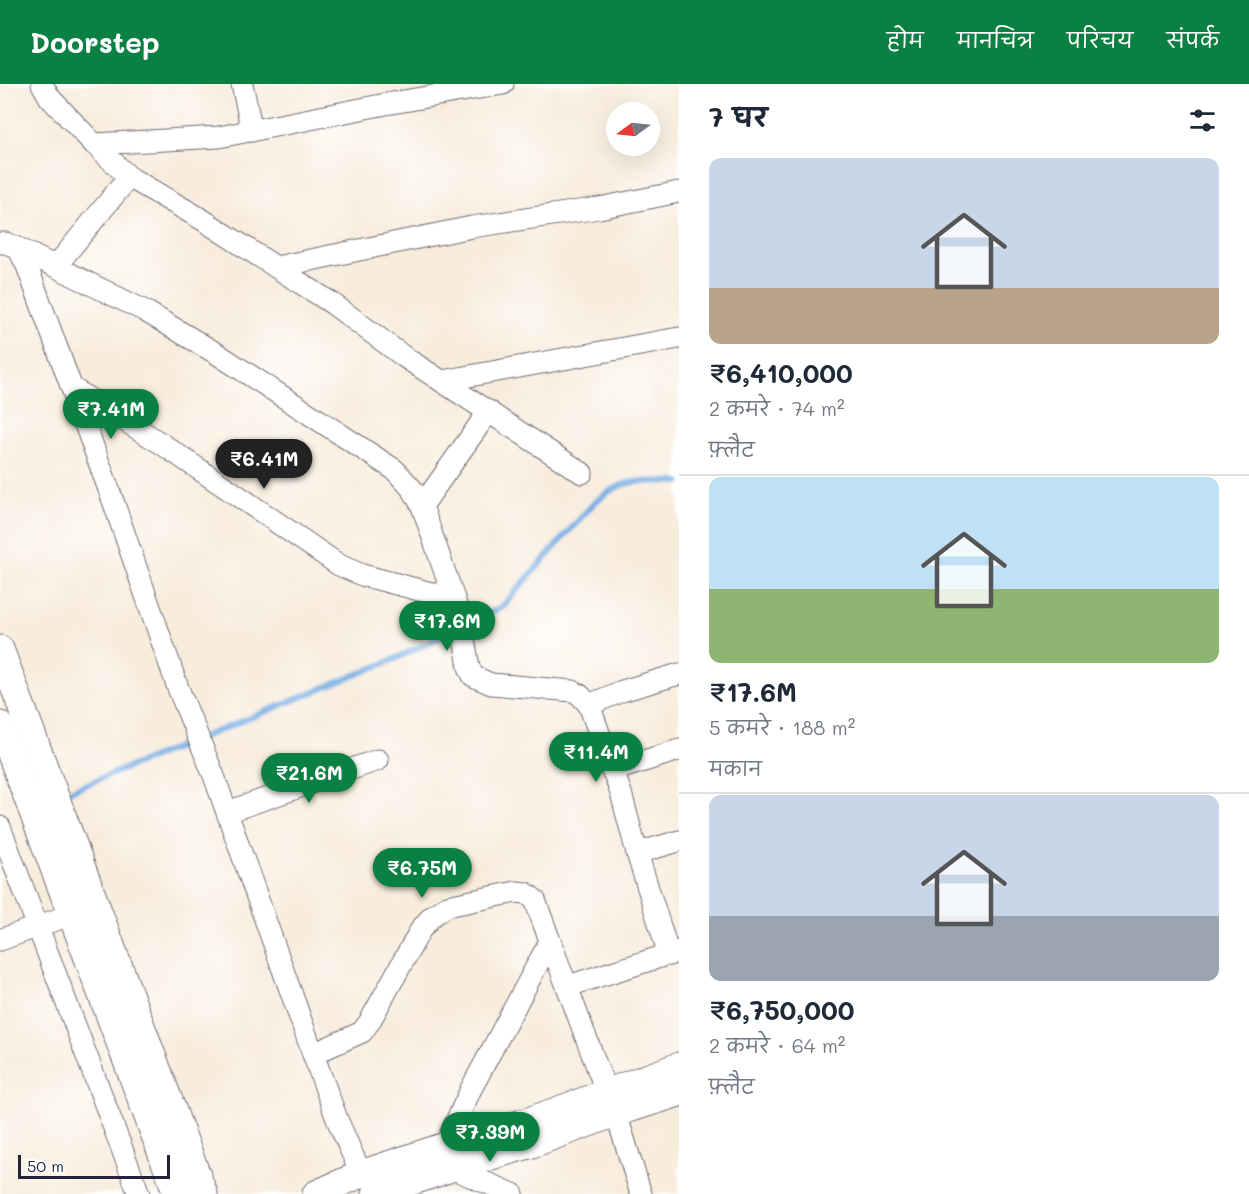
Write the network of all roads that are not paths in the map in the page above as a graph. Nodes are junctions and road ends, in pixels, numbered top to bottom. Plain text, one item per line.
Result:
1 (42, 84) edge
2 (242, 84) edge
3 (503, 84) edge
4 (414, 92) edge
5 (252, 130) junction
6 (94, 144) junction
7 (129, 177) junction
8 (679, 192) edge
9 (9, 246) edge
10 (56, 266) junction
11 (276, 267) junction
12 (679, 338) edge
13 (442, 381) junction
14 (72, 388) junction
15 (489, 411) junction
16 (582, 473) dead end
17 (422, 506) junction
18 (457, 608) junction
19 (0, 649) edge
20 (679, 674) edge
21 (589, 705) junction
22 (0, 725) edge
23 (679, 750) edge
24 (378, 760) dead end
25 (612, 771) junction
26 (227, 812) junction
27 (0, 827) edge
28 (679, 842) edge
29 (637, 853) junction
30 (84, 910) junction
31 (38, 926) junction
32 (0, 940) edge
33 (550, 940) junction
34 (674, 953) edge
35 (568, 986) junction
36 (313, 1054) junction
37 (679, 1066) edge
38 (679, 1093) edge
39 (611, 1102) junction
40 (448, 1157) junction
41 (368, 1184) edge
42 (139, 1194) edge
43 (177, 1194) edge
44 (204, 1194) edge
45 (316, 1194) edge
46 (513, 1194) edge
47 (641, 1194) edge

1 - 6 street
2 - 5 street
3 - 4 street
4 - 5 street
5 - 6 street
6 - 7 street
7 - 10 street
7 - 11 street
8 - 11 street
9 - 10 street
9 - 14 street
10 - 17 street
11 - 13 street
12 - 13 street
13 - 15 street
14 - 18 street
14 - 26 street
15 - 16 street
15 - 17 street
17 - 18 street
18 - 21 street
19 - 30 street
20 - 21 street
21 - 25 street
22 - 30 street
23 - 25 street
24 - 26 street
25 - 29 street
26 - 36 street
27 - 31 street
28 - 29 street
29 - 34 street
30 - 31 street
30 - 43 street
30 - 44 street
31 - 32 street
31 - 42 street
33 - 35 street
33 - 36 street
33 - 40 street
34 - 35 street
35 - 39 street
36 - 41 street
37 - 39 street
38 - 39 street
39 - 40 street
39 - 47 street
40 - 41 street
40 - 46 street
41 - 45 street

